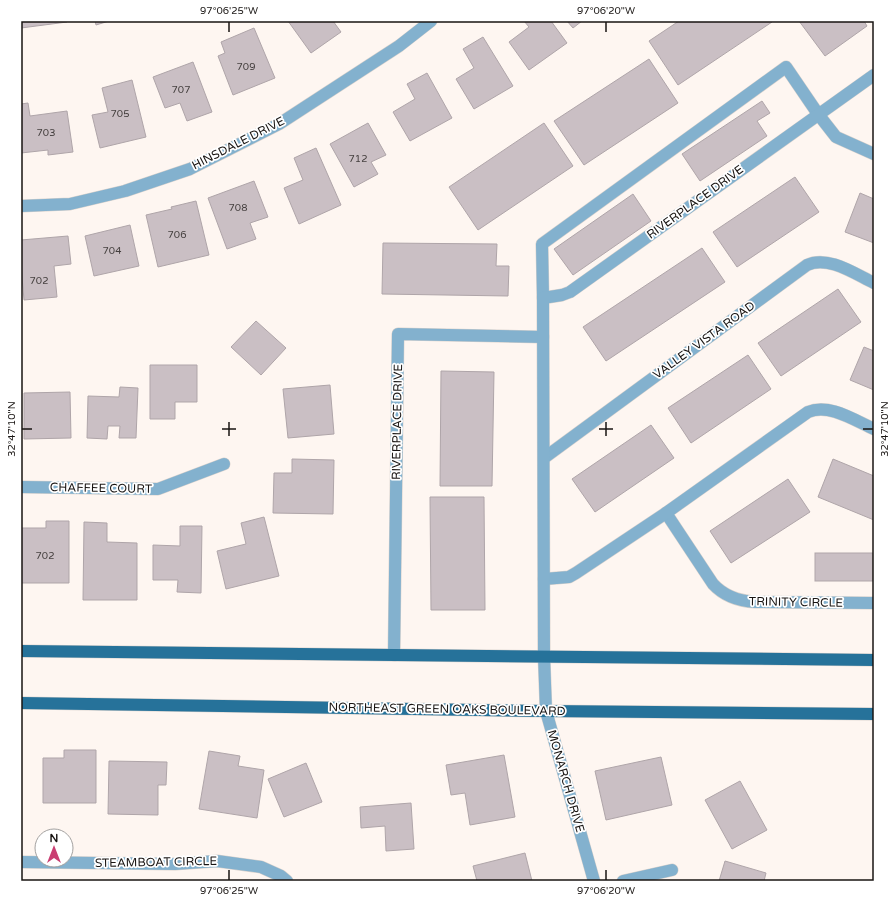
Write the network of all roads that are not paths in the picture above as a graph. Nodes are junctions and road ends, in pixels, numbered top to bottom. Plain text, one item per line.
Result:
1 (431, 21) edge
2 (874, 75) edge
3 (818, 114) junction
4 (874, 154) edge
5 (21, 206) edge
6 (874, 283) edge
7 (543, 298) junction
8 (543, 336) junction
9 (874, 429) edge
10 (544, 458) junction
11 (224, 464) dead end
12 (21, 487) edge
13 (666, 513) junction
14 (544, 578) junction
15 (874, 603) edge
16 (21, 651) edge
17 (394, 655) junction
18 (544, 656) junction
19 (874, 660) edge
20 (21, 703) edge
21 (546, 711) junction
22 (874, 714) edge
23 (21, 862) edge
24 (672, 870) dead end
25 (287, 881) edge
26 (594, 881) edge
27 (623, 881) edge

1 - 5 street, HINSDALE DRIVE
2 - 3 street, RIVERPLACE DRIVE
3 - 4 street
3 - 7 street, RIVERPLACE DRIVE
3 - 7 street
6 - 10 street, VALLEY VISTA ROAD
7 - 8 street
8 - 10 street
8 - 17 street, RIVERPLACE DRIVE
9 - 13 street
10 - 14 street
11 - 12 street, CHAFFEE COURT
13 - 14 street
13 - 15 street, TRINITY CIRCLE
14 - 18 street
16 - 17 main road
17 - 18 main road
18 - 19 main road
18 - 21 street, MONARCH DRIVE
20 - 21 main road, NORTHEAST GREEN OAKS BOULEVARD
21 - 22 main road, NORTHEAST GREEN OAKS BOULEVARD
21 - 26 street, MONARCH DRIVE
23 - 25 street, STEAMBOAT CIRCLE
24 - 27 street

